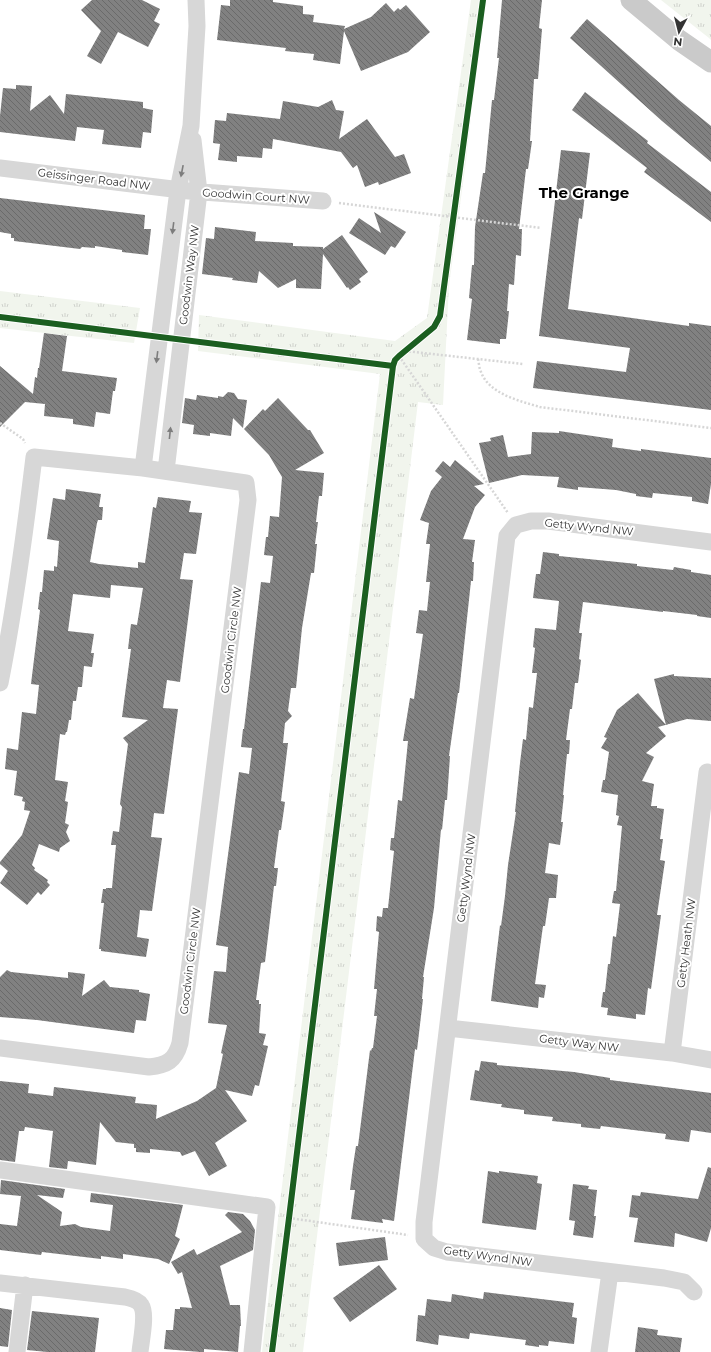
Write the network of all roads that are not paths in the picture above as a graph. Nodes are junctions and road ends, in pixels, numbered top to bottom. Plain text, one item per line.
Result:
1 (196, 0) edge
2 (631, 0) edge
3 (711, 62) edge
4 (0, 168) edge
5 (189, 191) junction
6 (323, 201) road end
7 (143, 468) junction
8 (166, 471) junction
9 (711, 542) edge
10 (0, 683) edge
11 (707, 772) dead end
12 (705, 834) edge
13 (448, 1028) junction
14 (0, 1048) edge
15 (672, 1053) junction
16 (711, 1060) edge
17 (0, 1170) edge
18 (610, 1272) junction
19 (0, 1283) edge
20 (25, 1286) junction
21 (694, 1292) dead end
22 (18, 1352) edge
23 (140, 1352) edge
24 (252, 1352) edge
25 (599, 1352) edge

1 - 5 street, Goodwin Way NW
2 - 3 main road
4 - 5 street, Geissinger Road NW
5 - 6 street, Goodwin Court NW
5 -> 7 street, Goodwin Way NW
8 -> 5 street, Goodwin Way NW
7 - 8 street, Goodwin Circle NW
7 - 10 street, Goodwin Circle NW
8 - 14 street, Goodwin Circle NW
9 - 13 street, Getty Wynd NW
11 - 12 street, Getty Heath NW
12 - 15 street, Getty Heath NW
13 - 15 street, Getty Way NW
13 - 18 street, Getty Wynd NW
15 - 16 street, Getty Way NW
17 - 24 street
18 - 21 street, Getty Wynd NW
18 - 25 street
19 - 20 street
20 - 22 street
20 - 23 street

